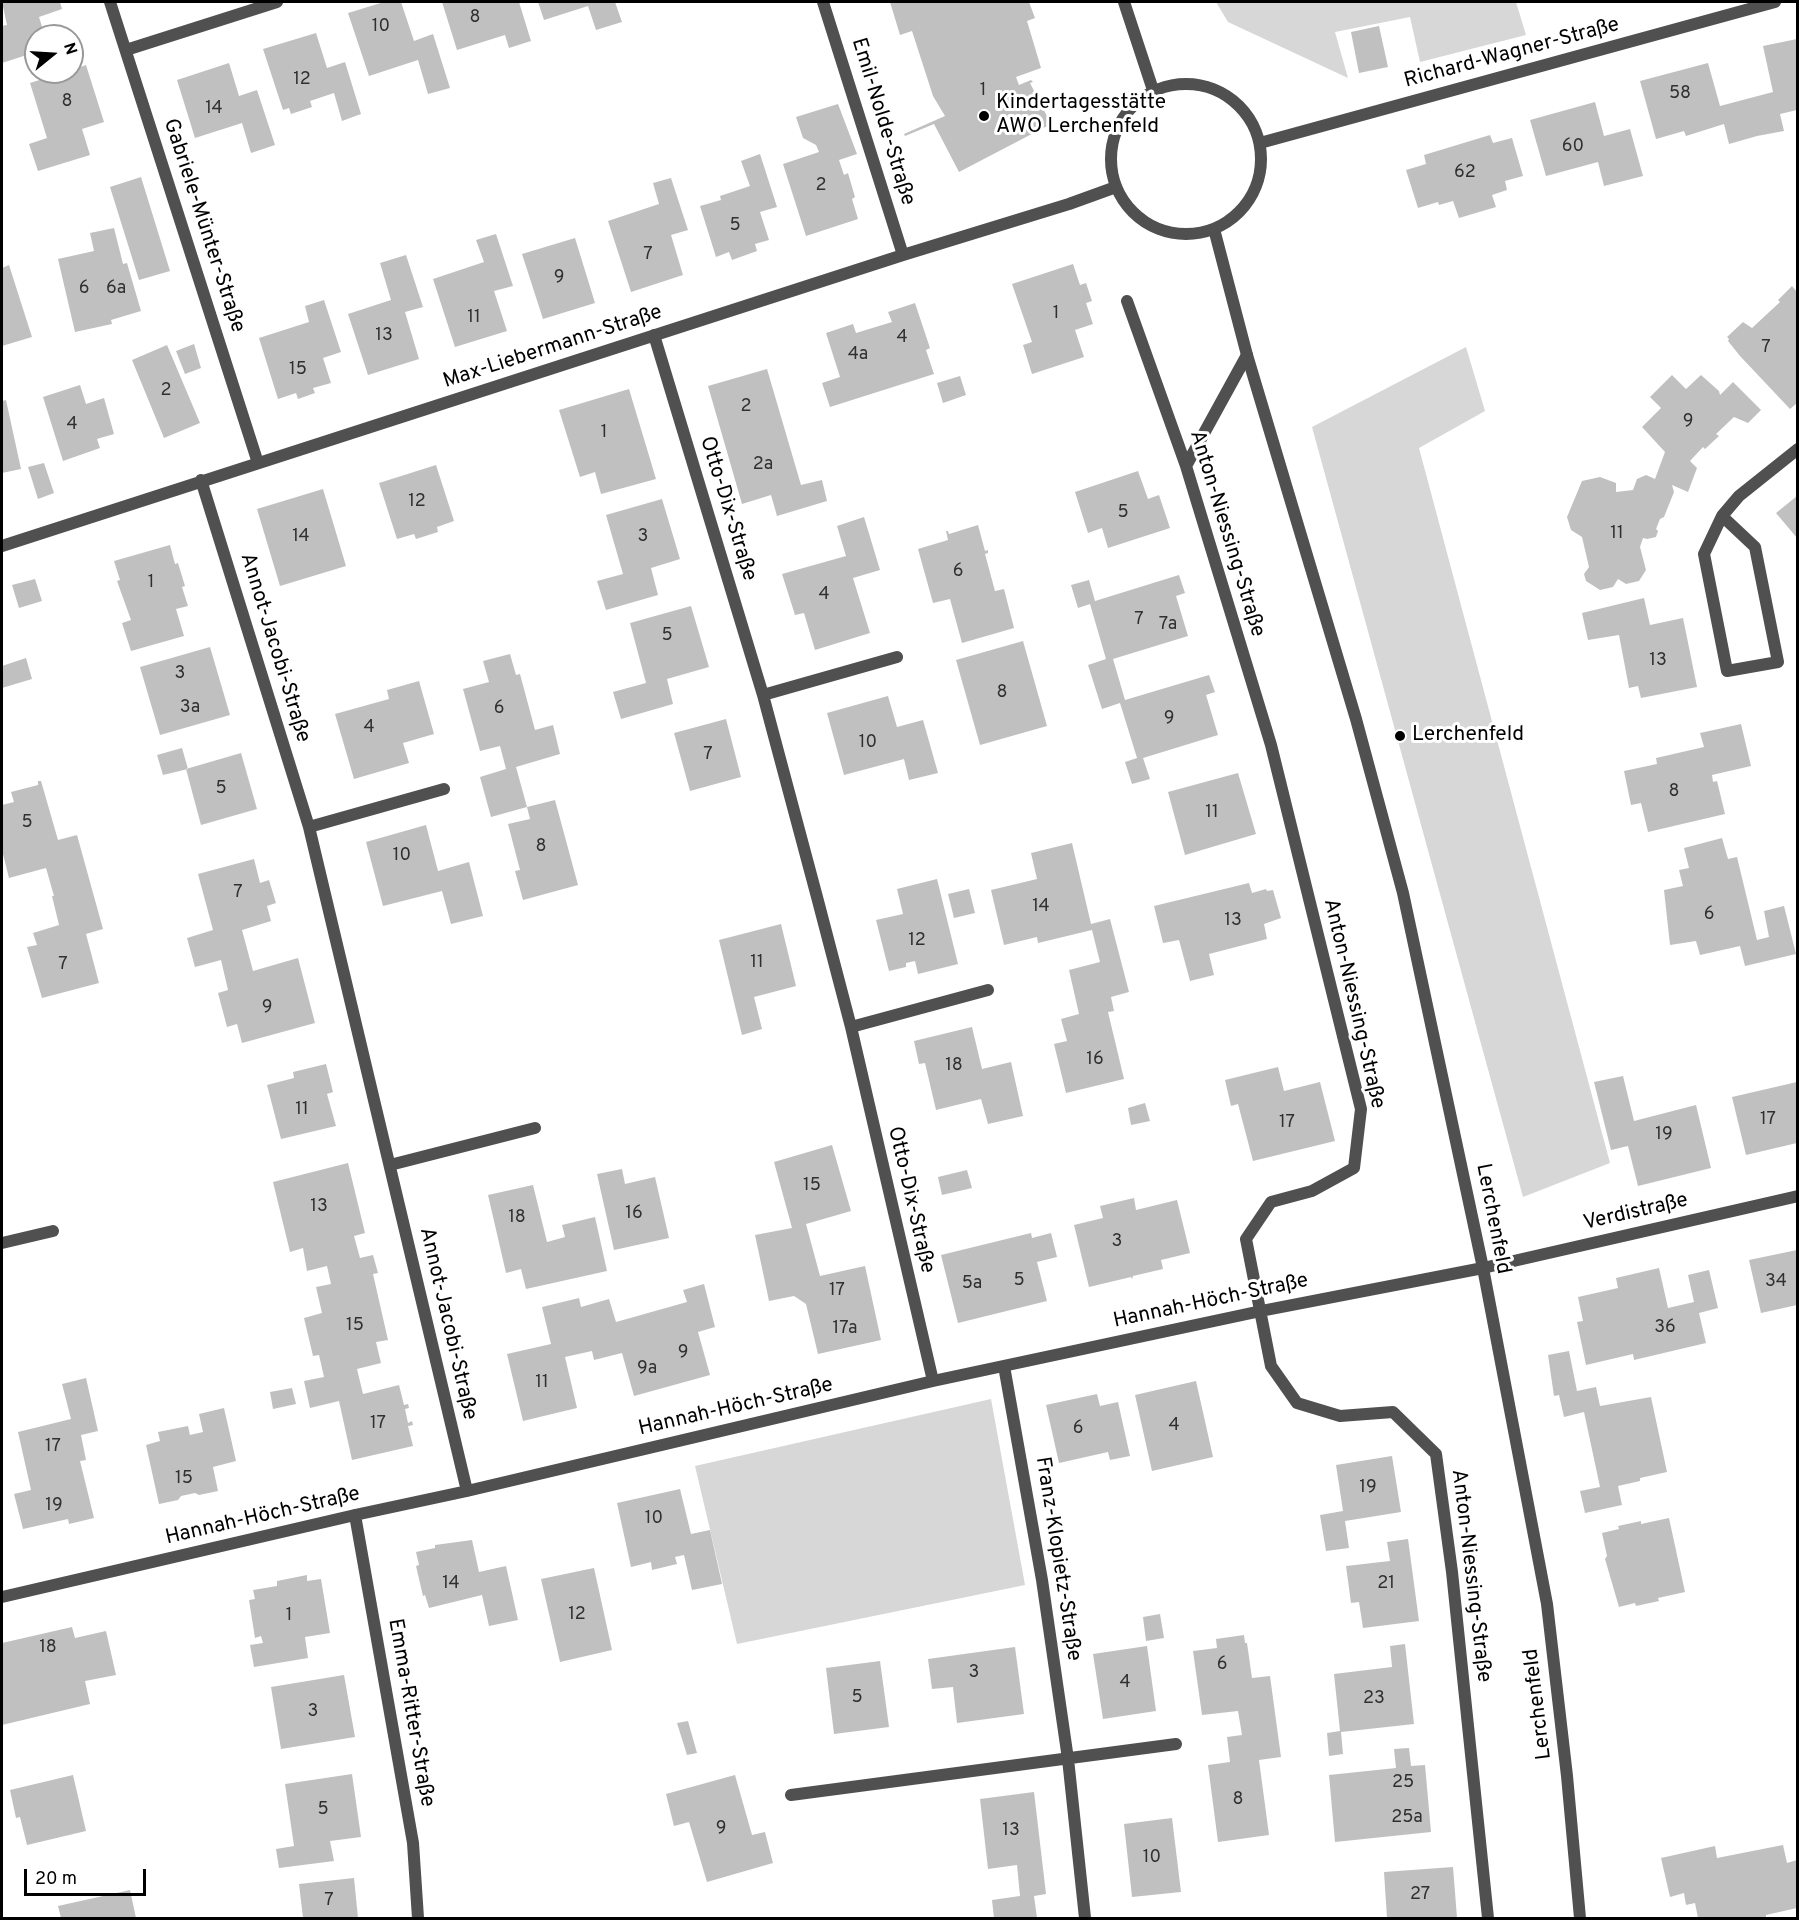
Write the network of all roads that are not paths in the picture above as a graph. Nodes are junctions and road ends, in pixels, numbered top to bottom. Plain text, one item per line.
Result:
1 (110, 2) edge
2 (277, 2) edge
3 (823, 2) edge
4 (1124, 2) edge
5 (1775, 2) edge
6 (126, 50) junction
7 (1153, 90) junction
8 (1260, 143) junction
9 (1116, 187) junction
10 (1214, 229) junction
11 (903, 255) junction
12 (1127, 300) dead end
13 (654, 335) junction
14 (1247, 355) junction
15 (1797, 449) edge
16 (258, 463) junction
17 (1186, 466) junction
18 (201, 480) junction
19 (1722, 516) junction
20 (2, 546) edge
21 (897, 657) dead end
22 (763, 694) junction
23 (444, 789) dead end
24 (309, 827) junction
25 (988, 990) dead end
26 (850, 1028) junction
27 (535, 1128) dead end
28 (390, 1165) junction
29 (1797, 1196) edge
30 (53, 1231) dead end
31 (2, 1243) edge
32 (1483, 1268) junction
33 (1261, 1311) junction
34 (1004, 1366) junction
35 (933, 1381) junction
36 (467, 1491) junction
37 (355, 1515) junction
38 (2, 1597) edge
39 (1176, 1744) dead end
40 (1068, 1759) junction
41 (791, 1795) dead end
42 (417, 1918) edge
43 (1084, 1918) edge
44 (1488, 1918) edge
45 (1580, 1918) edge

1 - 6 street, Gabriele-Münter-Straße
2 - 6 street
3 - 11 street, Emil-Nolde-Straße
4 - 7 street
5 - 8 street, Richard-Wagner-Straße
6 - 16 street, Gabriele-Münter-Straße
7 - 8 street
7 - 9 street
8 - 10 street
9 - 10 street
9 - 11 street, Max-Liebermann-Straße
10 - 14 street, Lerchenfeld
11 - 13 street, Max-Liebermann-Straße
12 - 17 street, Anton-Niessing-Straße
13 - 16 street, Max-Liebermann-Straße
13 - 22 street, Otto-Dix-Straße
14 - 17 street
14 - 32 street, Lerchenfeld
15 - 19 street
16 - 18 street, Max-Liebermann-Straße
17 - 33 street, Anton-Niessing-Straße
18 - 20 street, Max-Liebermann-Straße
18 - 24 street, Annot-Jacobi-Straße
19 - 19 street
21 - 22 street
22 - 26 street, Otto-Dix-Straße
23 - 24 street
24 - 28 street, Annot-Jacobi-Straße
25 - 26 street
26 - 35 street, Otto-Dix-Straße
27 - 28 street
28 - 36 street, Annot-Jacobi-Straße
29 - 32 street, Verdistraße
30 - 31 street
32 - 33 street, Hannah-Höch-Straße
32 - 45 street, Lerchenfeld
33 - 34 street, Hannah-Höch-Straße
33 - 44 street, Anton-Niessing-Straße
34 - 35 street, Hannah-Höch-Straße
34 - 40 street, Franz-Klopietz-Straße
35 - 36 street, Hannah-Höch-Straße
36 - 37 street, Hannah-Höch-Straße
37 - 38 street, Hannah-Höch-Straße
37 - 42 street, Emma-Ritter-Straße
39 - 40 street
40 - 41 street
40 - 43 street, Franz-Klopietz-Straße

